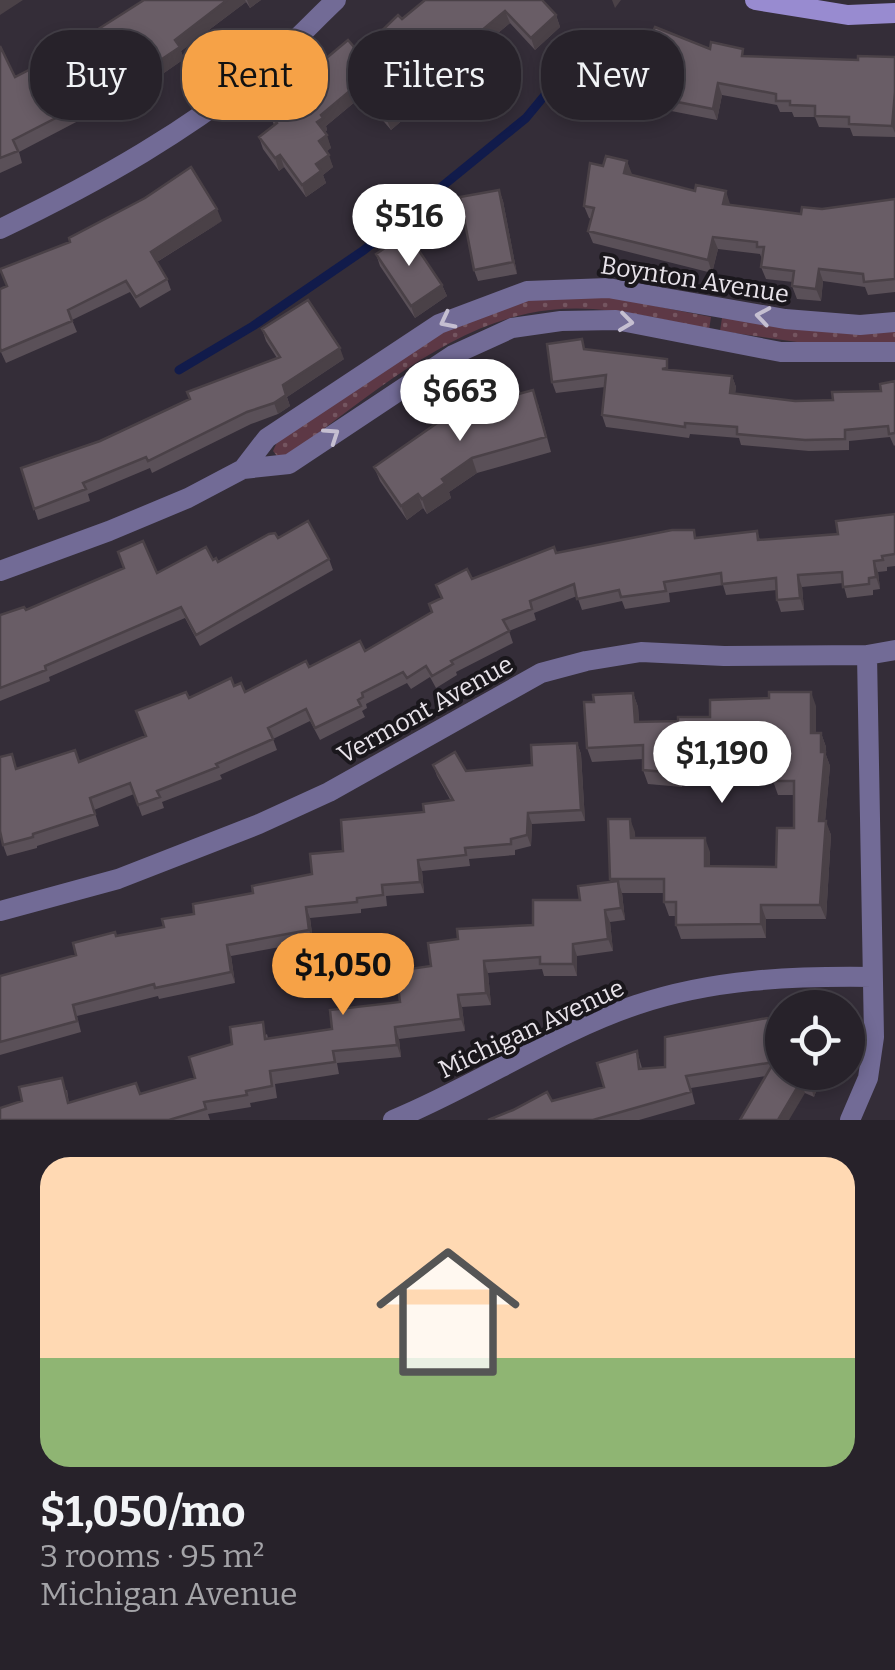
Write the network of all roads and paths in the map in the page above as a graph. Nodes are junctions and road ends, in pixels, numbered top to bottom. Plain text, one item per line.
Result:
1 (336, 0) edge
2 (755, 0) edge
3 (895, 13) edge
4 (0, 229) edge
5 (895, 322) edge
6 (895, 352) edge
7 (244, 470) junction
8 (0, 571) edge
9 (895, 650) edge
10 (868, 655) junction
11 (0, 912) edge
12 (872, 977) junction
13 (393, 1120) edge
14 (850, 1120) edge

1 - 4 street
2 - 3 main road
5 -> 7 street, Boynton Avenue
7 -> 6 street, Boynton Avenue
7 - 8 street, Boynton Avenue
9 - 10 street, Vermont Avenue
10 - 11 street, Vermont Avenue
10 - 12 street
12 - 13 street, Michigan Avenue
12 - 14 street

